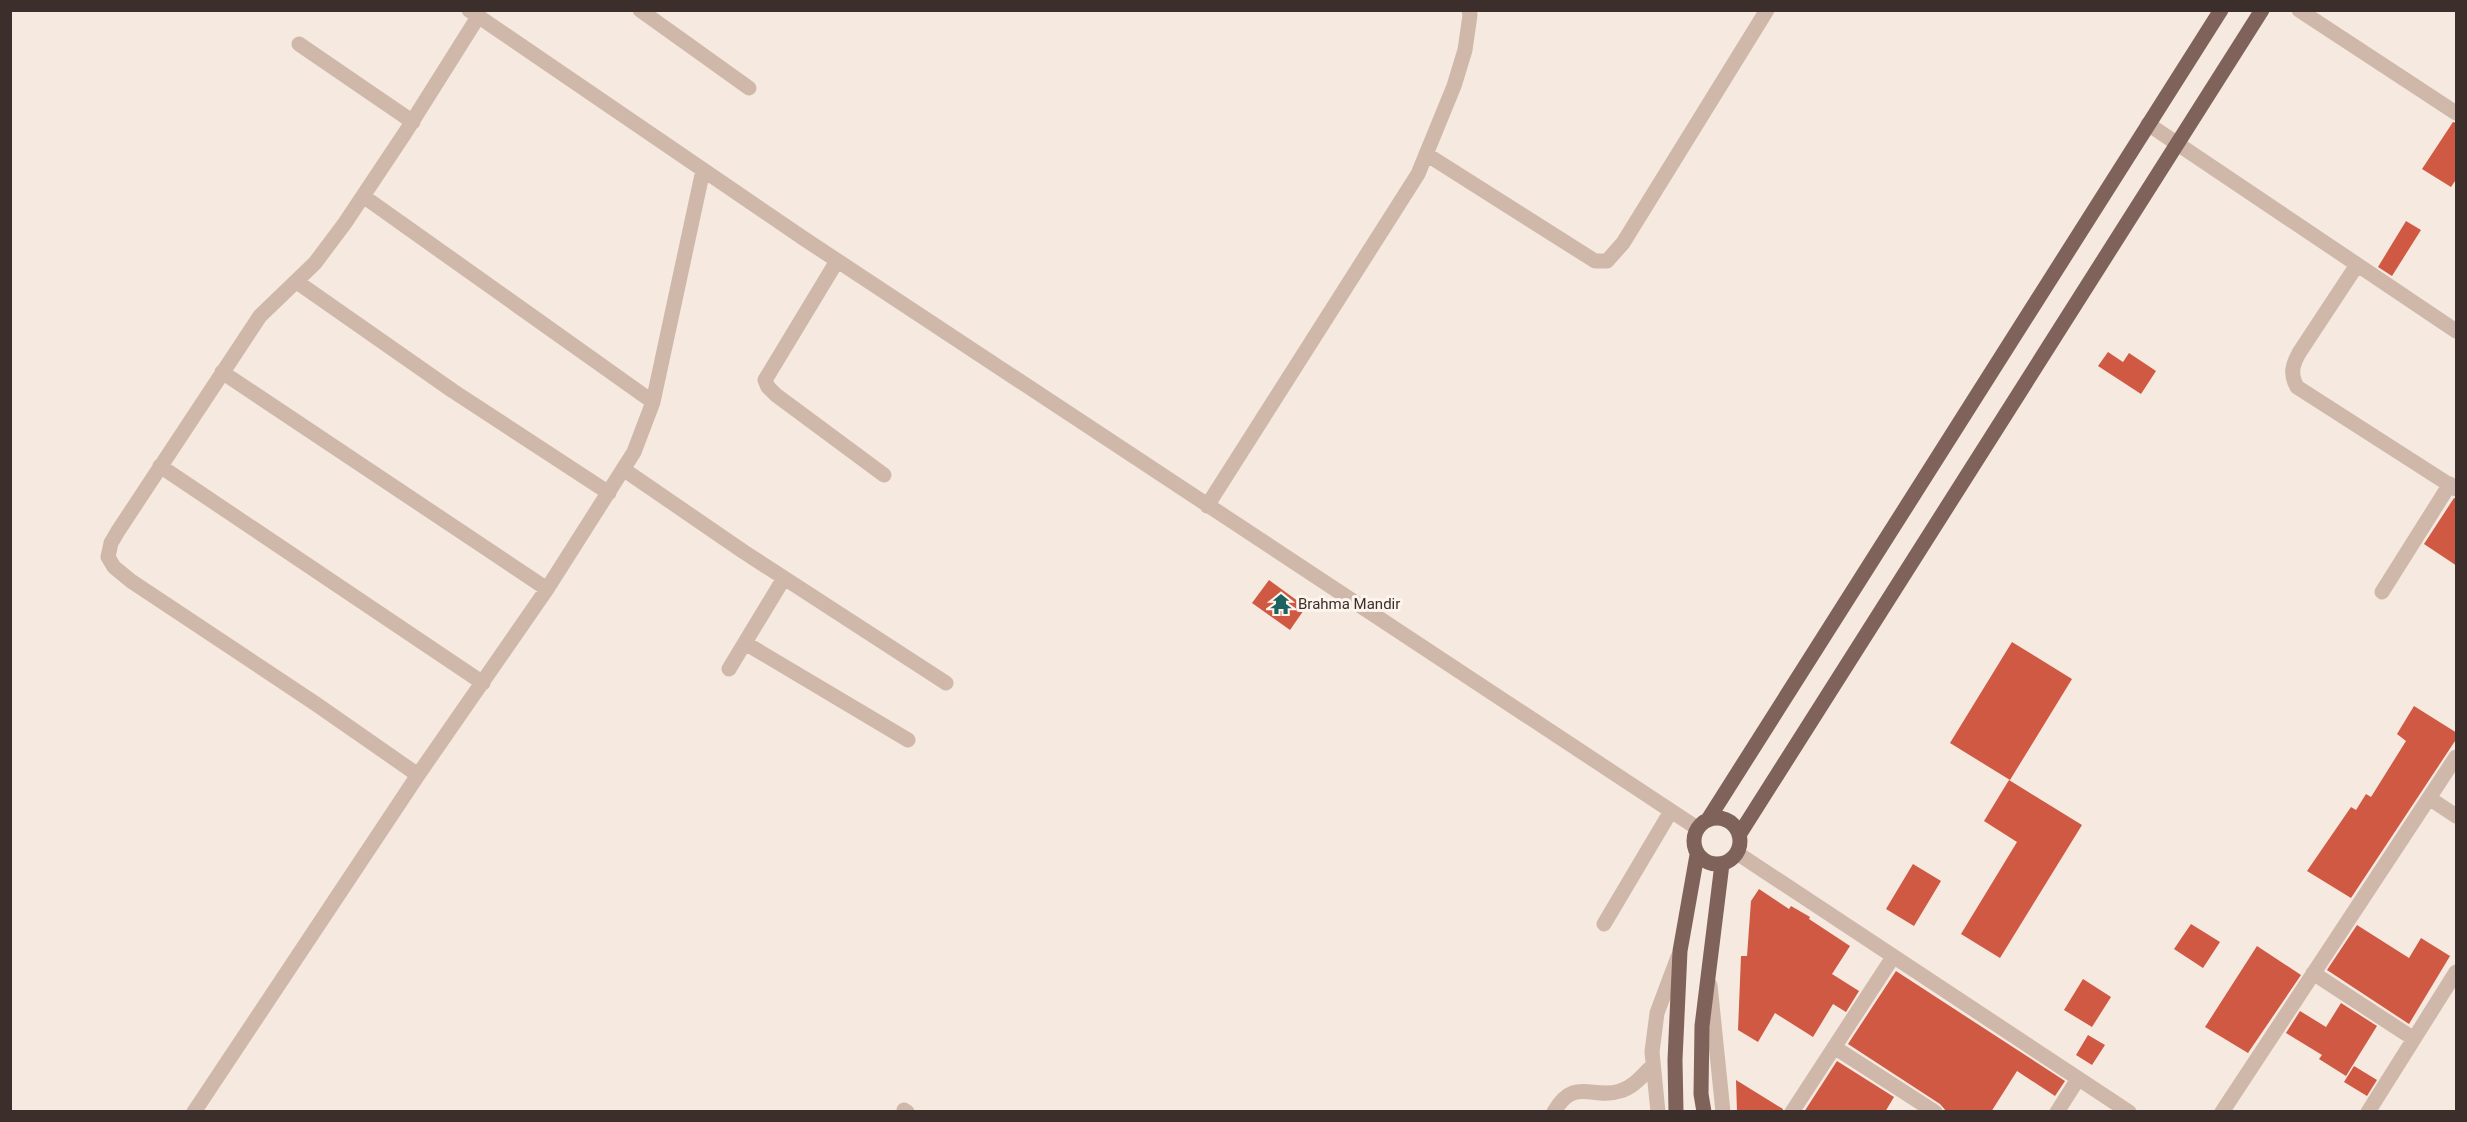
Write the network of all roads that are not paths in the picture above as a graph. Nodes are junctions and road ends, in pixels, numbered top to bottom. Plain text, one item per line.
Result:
1 (640, 10) edge
2 (1469, 10) edge
3 (2221, 10) edge
4 (2262, 10) edge
5 (2299, 10) edge
6 (1765, 11) edge
7 (474, 14) edge
8 (299, 44) dead end
9 (749, 88) dead end
10 (2457, 113) edge
11 (413, 122) junction
12 (2148, 124) junction
13 (2178, 143) junction
14 (1426, 154) junction
15 (703, 170) junction
16 (363, 196) junction
17 (837, 261) junction
18 (2357, 265) junction
19 (297, 282) junction
20 (2457, 331) edge
21 (222, 372) junction
22 (653, 402) junction
23 (160, 466) junction
24 (623, 469) junction
25 (884, 475) dead end
26 (2453, 487) edge
27 (609, 493) junction
28 (1207, 506) junction
29 (784, 578) junction
30 (547, 589) junction
31 (2382, 592) dead end
32 (745, 643) junction
33 (729, 669) dead end
34 (483, 683) junction
35 (946, 683) dead end
36 (908, 740) dead end
37 (2457, 757) edge
38 (418, 775) junction
39 (2429, 798) junction
40 (1671, 811) junction
41 (2457, 816) edge
42 (1703, 823) junction
43 (1739, 835) junction
44 (1737, 854) junction
45 (1697, 855) junction
46 (1722, 864) junction
47 (1604, 924) dead end
48 (1680, 951) junction
49 (1893, 957) junction
50 (1709, 973) junction
51 (2313, 973) junction
52 (2456, 973) edge
53 (2414, 1039) junction
54 (1834, 1047) junction
55 (1653, 1065) junction
56 (2078, 1079) junction
57 (194, 1112) edge
58 (1554, 1112) edge
59 (1658, 1112) edge
60 (1676, 1112) edge
61 (1704, 1112) edge
62 (1724, 1112) edge
63 (1792, 1112) edge
64 (1935, 1112) edge
65 (2057, 1112) edge
66 (2129, 1112) edge
67 (2222, 1112) edge
68 (2368, 1112) edge

1 - 9 street
2 - 14 street
3 - 12 main road
4 - 13 main road
5 - 10 street
6 - 14 street
7 - 11 street
7 - 15 street
8 - 11 street
11 - 16 street
12 - 13 street
12 - 42 main road
13 - 18 street
13 - 43 main road
14 - 28 street
15 - 17 street
15 - 22 street
16 - 19 street
16 - 22 street
17 - 25 street
17 - 28 street
18 - 20 street
18 - 26 street
19 - 21 street
19 - 27 street
21 - 23 street
21 - 30 street
22 - 24 street
23 - 34 street
23 - 38 street
24 - 27 street
24 - 29 street
26 - 31 street
27 - 30 street
28 - 40 street
29 - 32 street
29 - 35 street
30 - 34 street
32 - 33 street
32 - 36 street
34 - 38 street
37 - 39 street
38 - 57 street
39 - 41 street
39 - 51 street
40 - 42 street
40 - 47 street
42 - 43 main road
42 - 45 main road
43 - 44 main road
44 - 46 main road
44 - 49 street
45 - 46 main road
45 - 48 main road
46 - 50 main road
48 - 55 street
48 - 60 main road
49 - 54 street
49 - 56 street
50 - 61 main road
50 - 62 street
51 - 53 street
51 - 67 street
52 - 53 street
53 - 68 street
54 - 63 street
54 - 64 street
55 - 58 street
55 - 59 street
56 - 65 street
56 - 66 street

